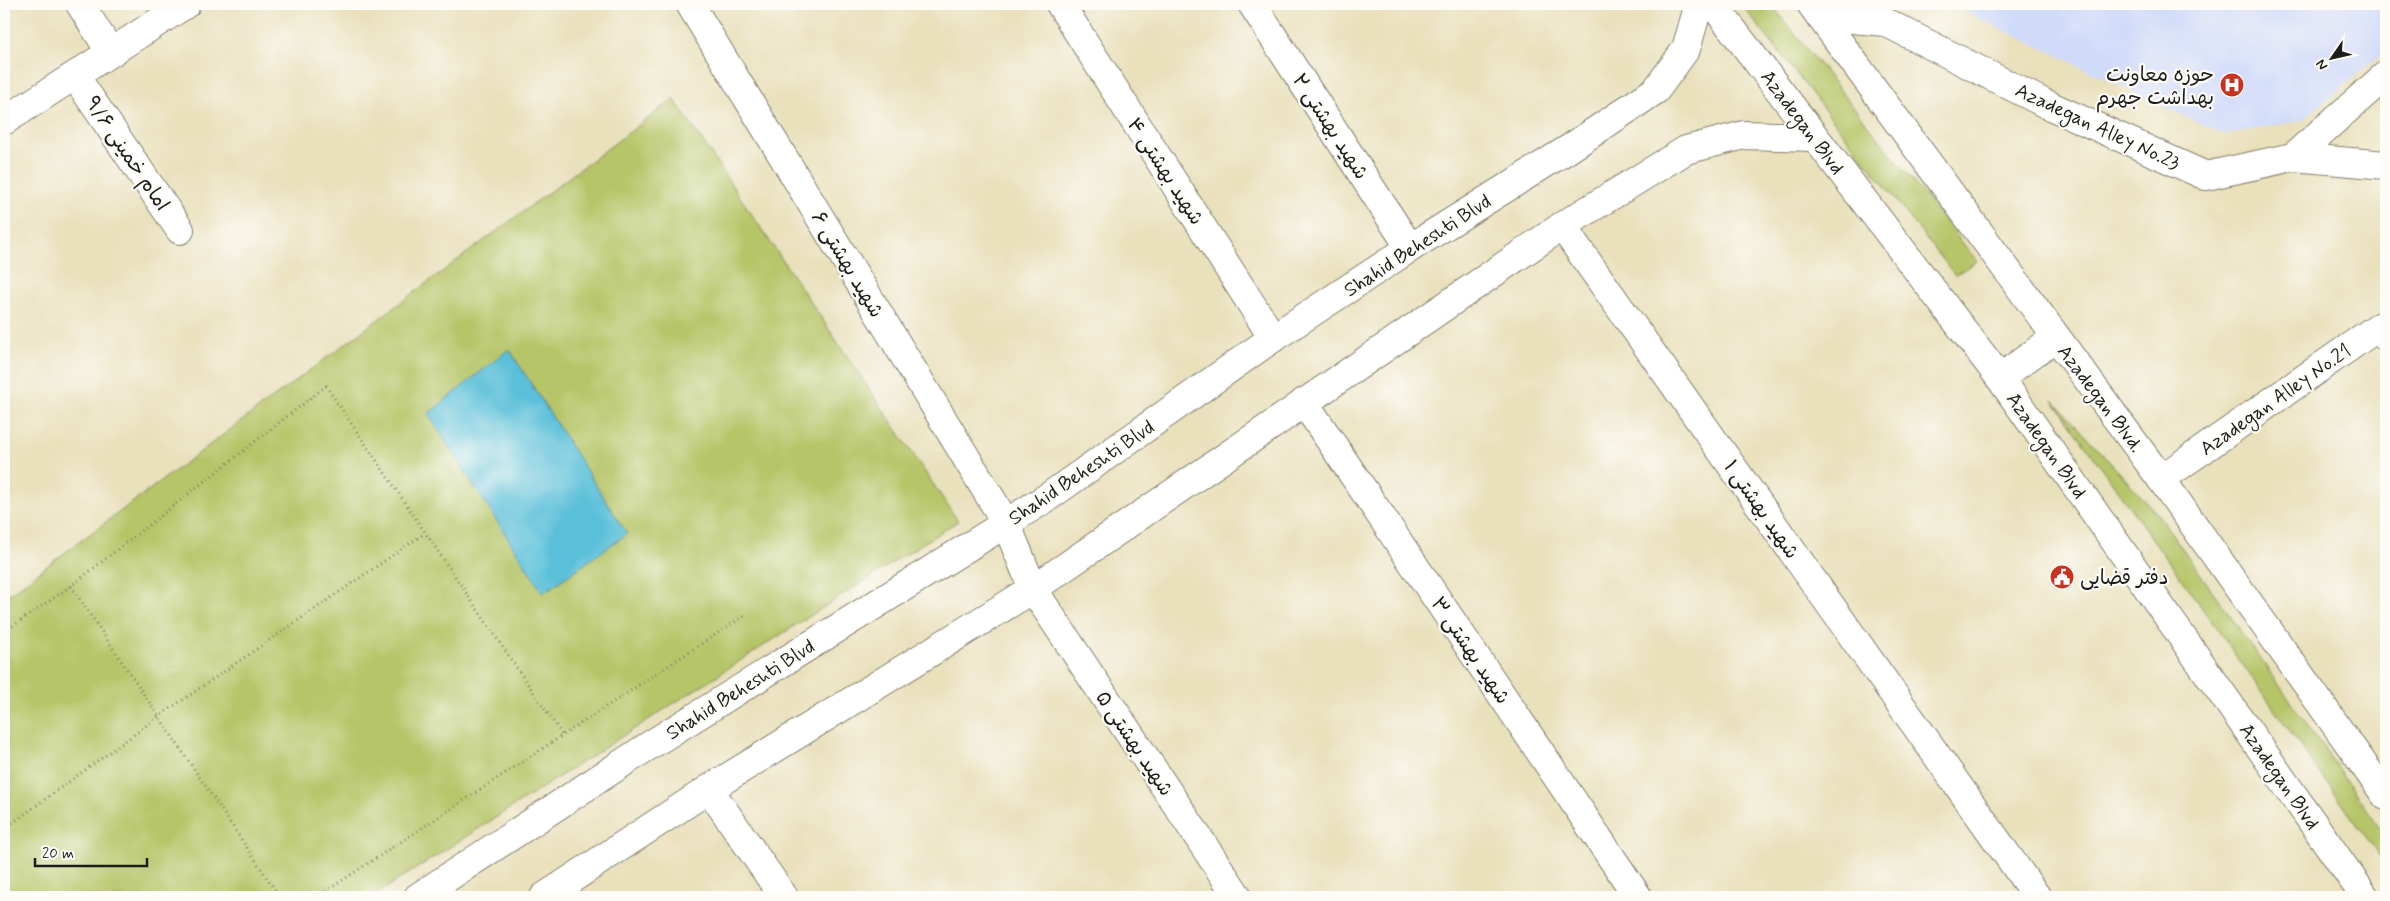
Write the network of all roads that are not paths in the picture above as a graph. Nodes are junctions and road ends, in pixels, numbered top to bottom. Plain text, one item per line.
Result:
1 (80, 4) edge
2 (186, 4) edge
3 (1060, 4) edge
4 (1252, 4) edge
5 (1699, 4) edge
6 (1713, 4) edge
7 (695, 6) edge
8 (1816, 10) edge
9 (111, 53) junction
10 (2386, 75) edge
11 (75, 76) junction
12 (4, 121) edge
13 (1813, 137) junction
14 (2293, 157) junction
15 (2386, 165) edge
16 (1562, 226) junction
17 (180, 230) dead end
18 (1410, 248) junction
19 (2056, 337) junction
20 (2386, 337) edge
21 (1273, 338) junction
22 (2000, 378) junction
23 (1304, 402) junction
24 (2161, 479) junction
25 (1006, 524) junction
26 (1033, 589) junction
27 (709, 788) junction
28 (2386, 796) edge
29 (418, 897) edge
30 (544, 897) edge
31 (784, 897) edge
32 (1238, 897) edge
33 (1638, 897) edge
34 (2037, 897) edge
35 (2365, 897) edge

1 - 9 main road
2 - 9 main road
3 - 21 main road, شهید بهشتی ۴
4 - 18 main road, شهید بهشتی ۲
5 - 18 main road, Shahid Beheshti Blvd
6 - 13 main road, َAzadegan Blvd
7 - 25 main road, شهید بهشتی ۶
8 - 14 main road, Azadegan Alley No.23
8 - 19 main road, Azadegan Blvd.
9 - 11 main road
10 - 14 main road
11 - 12 main road
11 - 17 main road, امام خمینی ۹/۶
13 - 16 main road
13 - 22 main road, َAzadegan Blvd
14 - 15 main road, Azadegan Alley No.23
16 - 23 main road
16 - 34 main road, شهید بهشتی ۱
18 - 21 main road, Shahid Beheshti Blvd
19 - 22 main road
19 - 24 main road, Azadegan Blvd.
20 - 24 main road, Azadegan Alley No.21
21 - 25 main road, Shahid Beheshti Blvd
22 - 35 main road, َAzadegan Blvd
23 - 26 main road
23 - 33 main road, شهید بهشتی ۳
24 - 28 main road, Azadegan Blvd.
25 - 26 main road, شهید بهشتی ۶
25 - 29 main road, Shahid Beheshti Blvd
26 - 27 main road
26 - 32 main road, شهید بهشتی ۵
27 - 30 main road
27 - 31 main road

